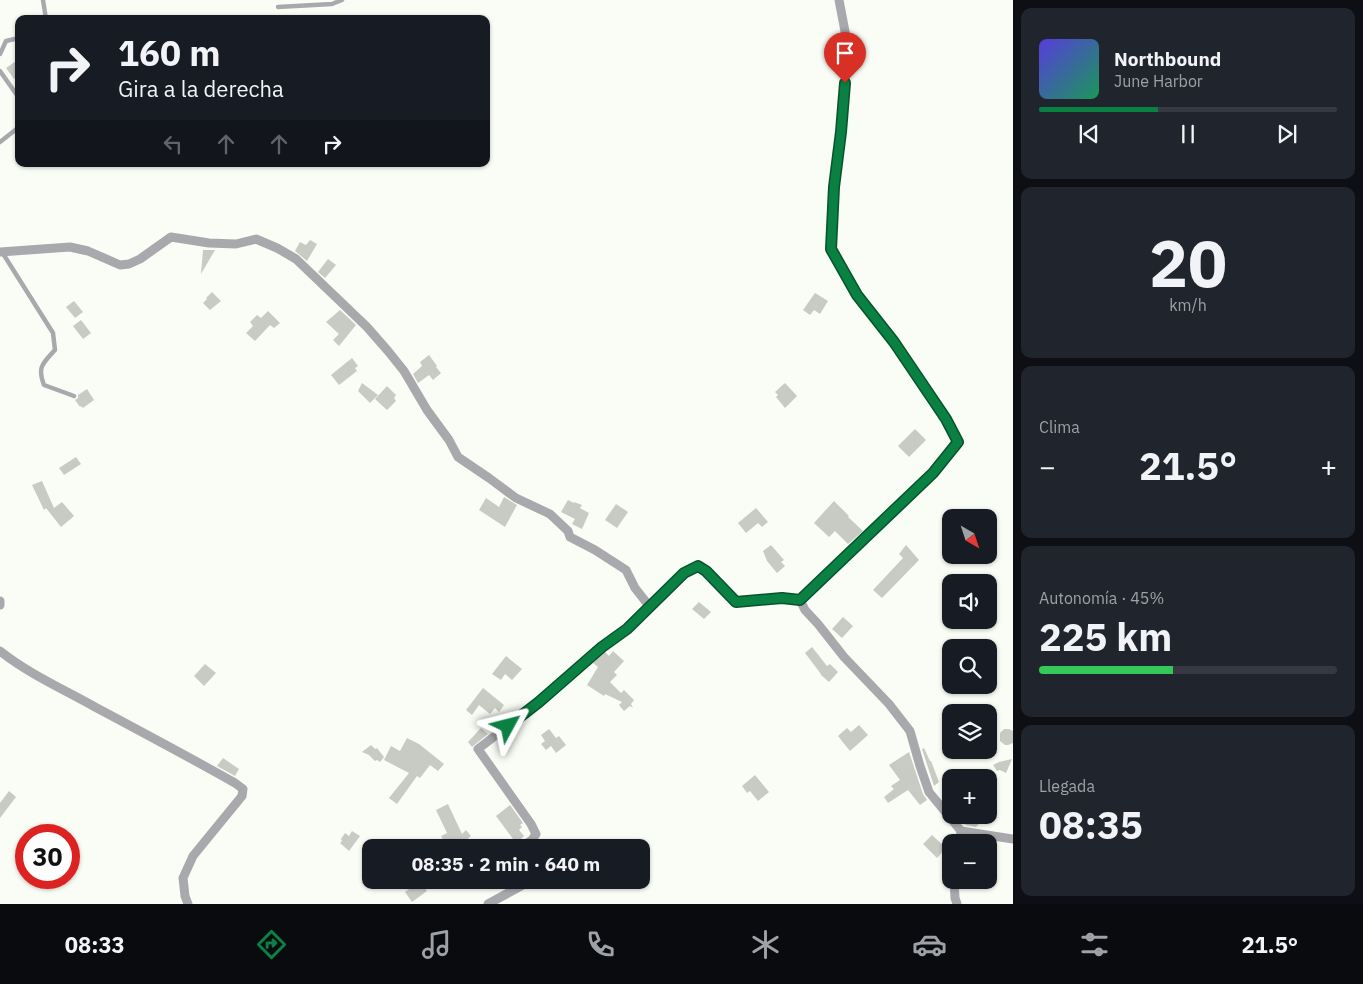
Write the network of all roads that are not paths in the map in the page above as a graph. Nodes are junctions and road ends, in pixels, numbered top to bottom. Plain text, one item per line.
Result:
1 (43, 0) edge
2 (342, 0) edge
3 (839, 0) edge
4 (278, 8) dead end
5 (45, 15) edge
6 (15, 39) edge
7 (0, 54) edge
8 (0, 71) edge
9 (15, 92) edge
10 (15, 130) edge
11 (0, 142) edge
12 (1, 252) edge
13 (74, 396) dead end
14 (800, 600) junction
15 (650, 607) junction
16 (0, 651) edge
17 (961, 831) junction
18 (961, 834) edge
19 (533, 839) edge
20 (1013, 839) edge
21 (516, 889) edge
22 (954, 889) edge
23 (188, 904) edge
24 (488, 904) edge
25 (957, 904) edge

1 - 5 lane
2 - 4 lane
3 - 14 street
6 - 7 lane
8 - 9 lane
10 - 11 lane
12 - 13 lane
12 - 15 street
14 - 15 street
14 - 17 street
15 - 19 street
16 - 23 street
17 - 18 street
17 - 20 street
21 - 24 street
22 - 25 street

